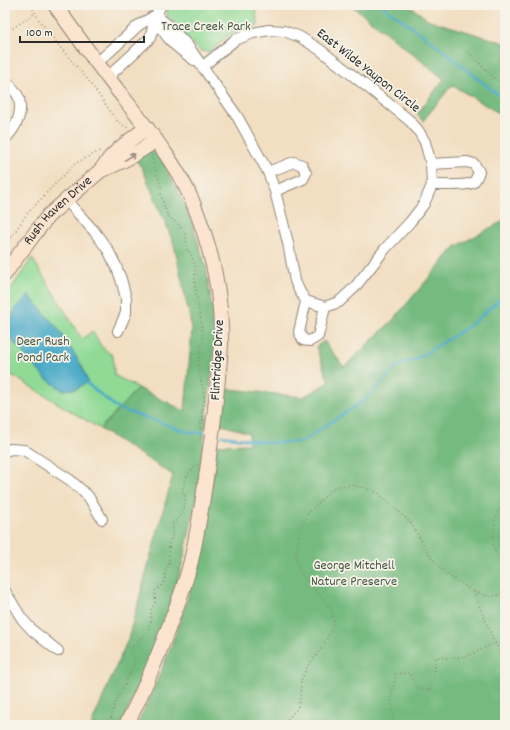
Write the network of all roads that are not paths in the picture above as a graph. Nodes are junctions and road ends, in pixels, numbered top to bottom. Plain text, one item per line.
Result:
1 (55, 5) edge
2 (161, 5) edge
3 (156, 15) junction
4 (153, 26) junction
5 (97, 63) junction
6 (202, 67) junction
7 (108, 77) junction
8 (5, 80) edge
9 (137, 130) junction
10 (5, 139) edge
11 (152, 143) junction
12 (431, 164) junction
13 (101, 170) junction
14 (268, 172) junction
15 (432, 185) junction
16 (275, 191) junction
17 (66, 200) junction
18 (5, 274) edge
19 (306, 301) junction
20 (325, 307) junction
21 (118, 331) dead end
22 (5, 451) edge
23 (102, 519) dead end
24 (5, 591) edge
25 (58, 651) dead end
26 (126, 725) edge

1 - 5 street, Flintridge Drive
2 - 3 street
3 - 4 street
3 - 5 street
3 - 6 street
4 - 6 street
4 - 7 street
5 - 7 street, Flintridge Drive
6 - 12 street, East Wilde Yaupon Circle
6 - 14 street
7 - 9 street, Flintridge Drive
8 - 10 street
9 - 11 street, Flintridge Drive
9 - 13 street, Rush Haven Drive
13 -> 11 street, Rush Haven Drive
11 - 26 street, Flintridge Drive
12 - 15 street, East Wilde Yaupon Circle
12 - 15 street
13 - 17 street, Rush Haven Drive
14 - 16 street
14 - 16 street
15 - 20 street
16 - 19 street
17 - 18 street, Rush Haven Drive
17 - 21 street
19 - 20 street
19 - 20 street
22 - 23 street
24 - 25 street

